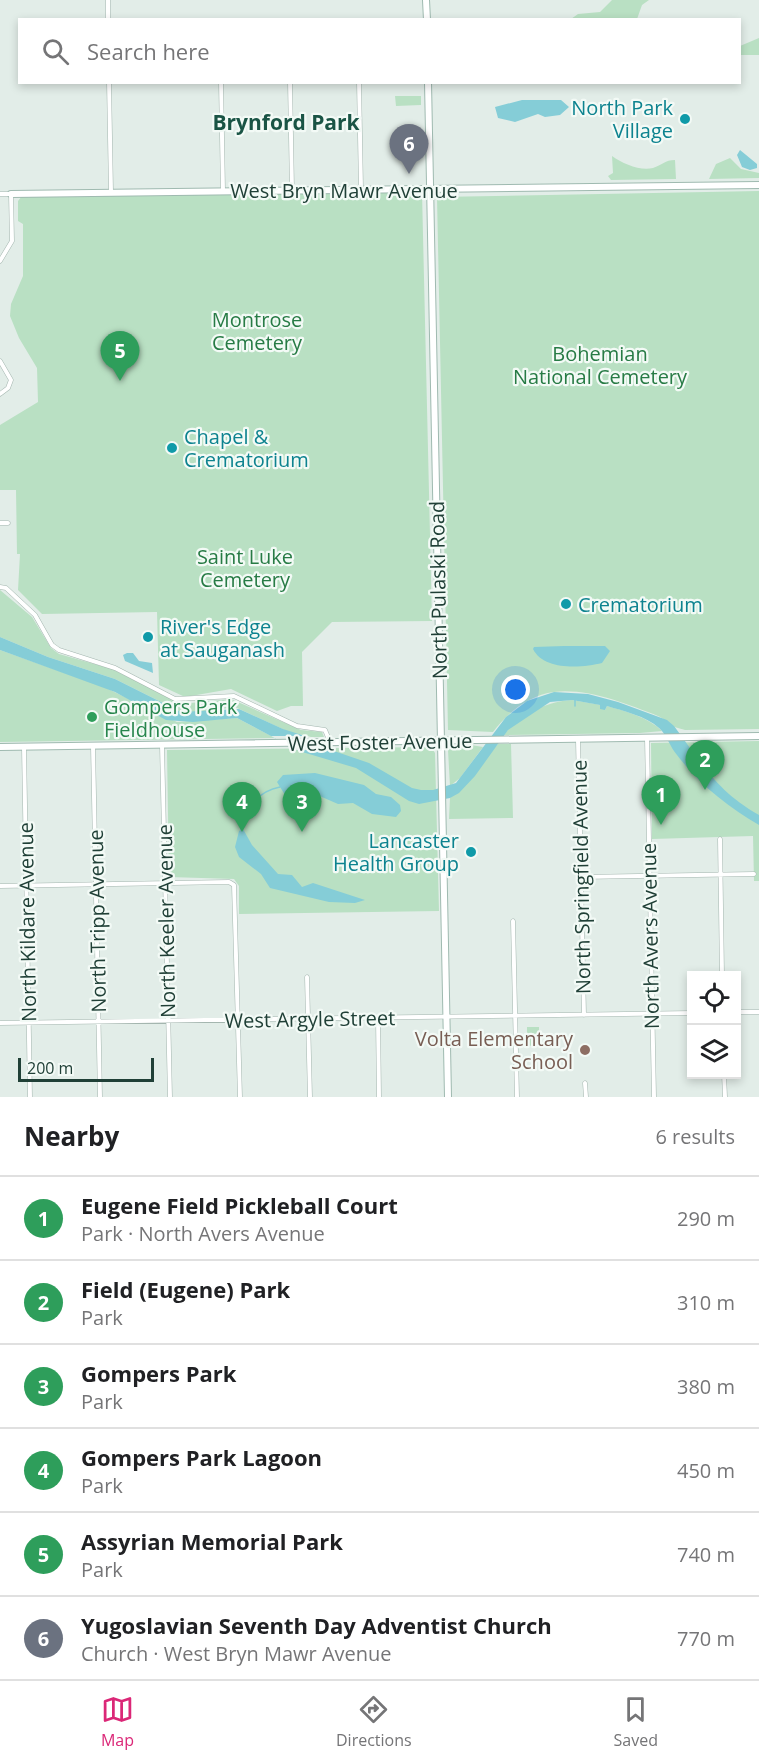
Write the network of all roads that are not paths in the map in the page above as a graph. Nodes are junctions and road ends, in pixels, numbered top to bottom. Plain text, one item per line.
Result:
1 (108, 0) edge
2 (426, 0) edge
3 (108, 18) edge
4 (427, 18) edge
5 (109, 84) edge
6 (221, 84) edge
7 (290, 84) edge
8 (359, 84) edge
9 (428, 84) edge
10 (759, 185) edge
11 (362, 189) junction
12 (430, 189) junction
13 (292, 190) junction
14 (223, 191) junction
15 (111, 192) junction
16 (0, 194) edge
17 (11, 194) junction
18 (0, 260) edge
19 (0, 361) edge
20 (0, 394) edge
21 (0, 523) edge
22 (8, 523) dead end
23 (0, 586) edge
24 (759, 736) edge
25 (647, 738) junction
26 (578, 740) junction
27 (441, 741) junction
28 (330, 743) junction
29 (162, 745) junction
30 (93, 746) junction
31 (0, 747) edge
32 (24, 747) junction
33 (720, 839) dead end
34 (721, 874) junction
35 (754, 874) dead end
36 (649, 875) junction
37 (581, 877) junction
38 (165, 883) junction
39 (96, 884) junction
40 (26, 885) junction
41 (0, 886) edge
42 (513, 921) dead end
43 (722, 971) edge
44 (307, 977) dead end
45 (741, 1012) edge
46 (759, 1012) edge
47 (687, 1013) edge
48 (652, 1014) junction
49 (584, 1015) junction
50 (516, 1016) junction
51 (447, 1017) junction
52 (308, 1018) junction
53 (378, 1018) junction
54 (238, 1020) junction
55 (168, 1021) junction
56 (99, 1022) junction
57 (0, 1023) edge
58 (28, 1023) junction
59 (724, 1079) edge
60 (585, 1083) dead end
61 (30, 1097) edge
62 (100, 1097) edge
63 (170, 1097) edge
64 (240, 1097) edge
65 (310, 1097) edge
66 (379, 1097) edge
67 (448, 1097) edge
68 (517, 1097) edge
69 (586, 1097) edge
70 (654, 1097) edge
71 (725, 1097) edge

1 - 3 street
2 - 4 main road
5 - 15 street
6 - 14 street
7 - 13 street
8 - 11 street
9 - 12 main road, North Pulaski Road
10 - 12 main road, West Bryn Mawr Avenue
11 - 12 main road, West Bryn Mawr Avenue
11 - 13 main road, West Bryn Mawr Avenue
12 - 27 main road, North Pulaski Road
13 - 14 main road, West Bryn Mawr Avenue
14 - 15 main road, West Bryn Mawr Avenue
15 - 17 main road, West Bryn Mawr Avenue
16 - 17 street, West Bryn Mawr Avenue
17 - 18 street
19 - 20 street
21 - 22 street
23 - 28 street
24 - 25 main road, West Foster Avenue
25 - 26 main road, West Foster Avenue
25 - 36 street, North Avers Avenue
26 - 27 main road, West Foster Avenue
26 - 37 street, North Springfield Avenue
27 - 28 main road, West Foster Avenue
27 - 51 main road, North Pulaski Road
28 - 29 main road, West Foster Avenue
29 - 30 main road, West Foster Avenue
29 - 38 street, North Keeler Avenue
30 - 32 main road, West Foster Avenue
30 - 39 street, North Tripp Avenue
31 - 32 main road, West Foster Avenue
32 - 40 street, North Kildare Avenue
33 - 34 street
34 - 35 street
34 - 36 street
34 - 43 street
36 - 37 street
36 - 48 street, North Avers Avenue
37 - 49 street, North Springfield Avenue
38 - 39 street
38 - 54 street
38 - 55 street, North Keeler Avenue
39 - 40 street
39 - 56 street, North Tripp Avenue
40 - 41 street
40 - 58 street, North Kildare Avenue
42 - 50 street
44 - 52 street
45 - 46 street
47 - 48 street, West Argyle Street
48 - 49 street, West Argyle Street
48 - 70 street, North Avers Avenue
49 - 50 street, West Argyle Street
50 - 51 street, West Argyle Street
50 - 68 street
51 - 53 street, West Argyle Street
51 - 67 main road, North Pulaski Road
52 - 53 street, West Argyle Street
52 - 54 street, West Argyle Street
52 - 65 street
53 - 66 street
54 - 55 street, West Argyle Street
54 - 64 street
55 - 56 street, West Argyle Street
55 - 63 street, North Keeler Avenue
56 - 58 street, West Argyle Street
56 - 62 street, North Tripp Avenue
57 - 58 street, West Argyle Street
58 - 61 street, North Kildare Avenue
59 - 71 street
60 - 69 street

